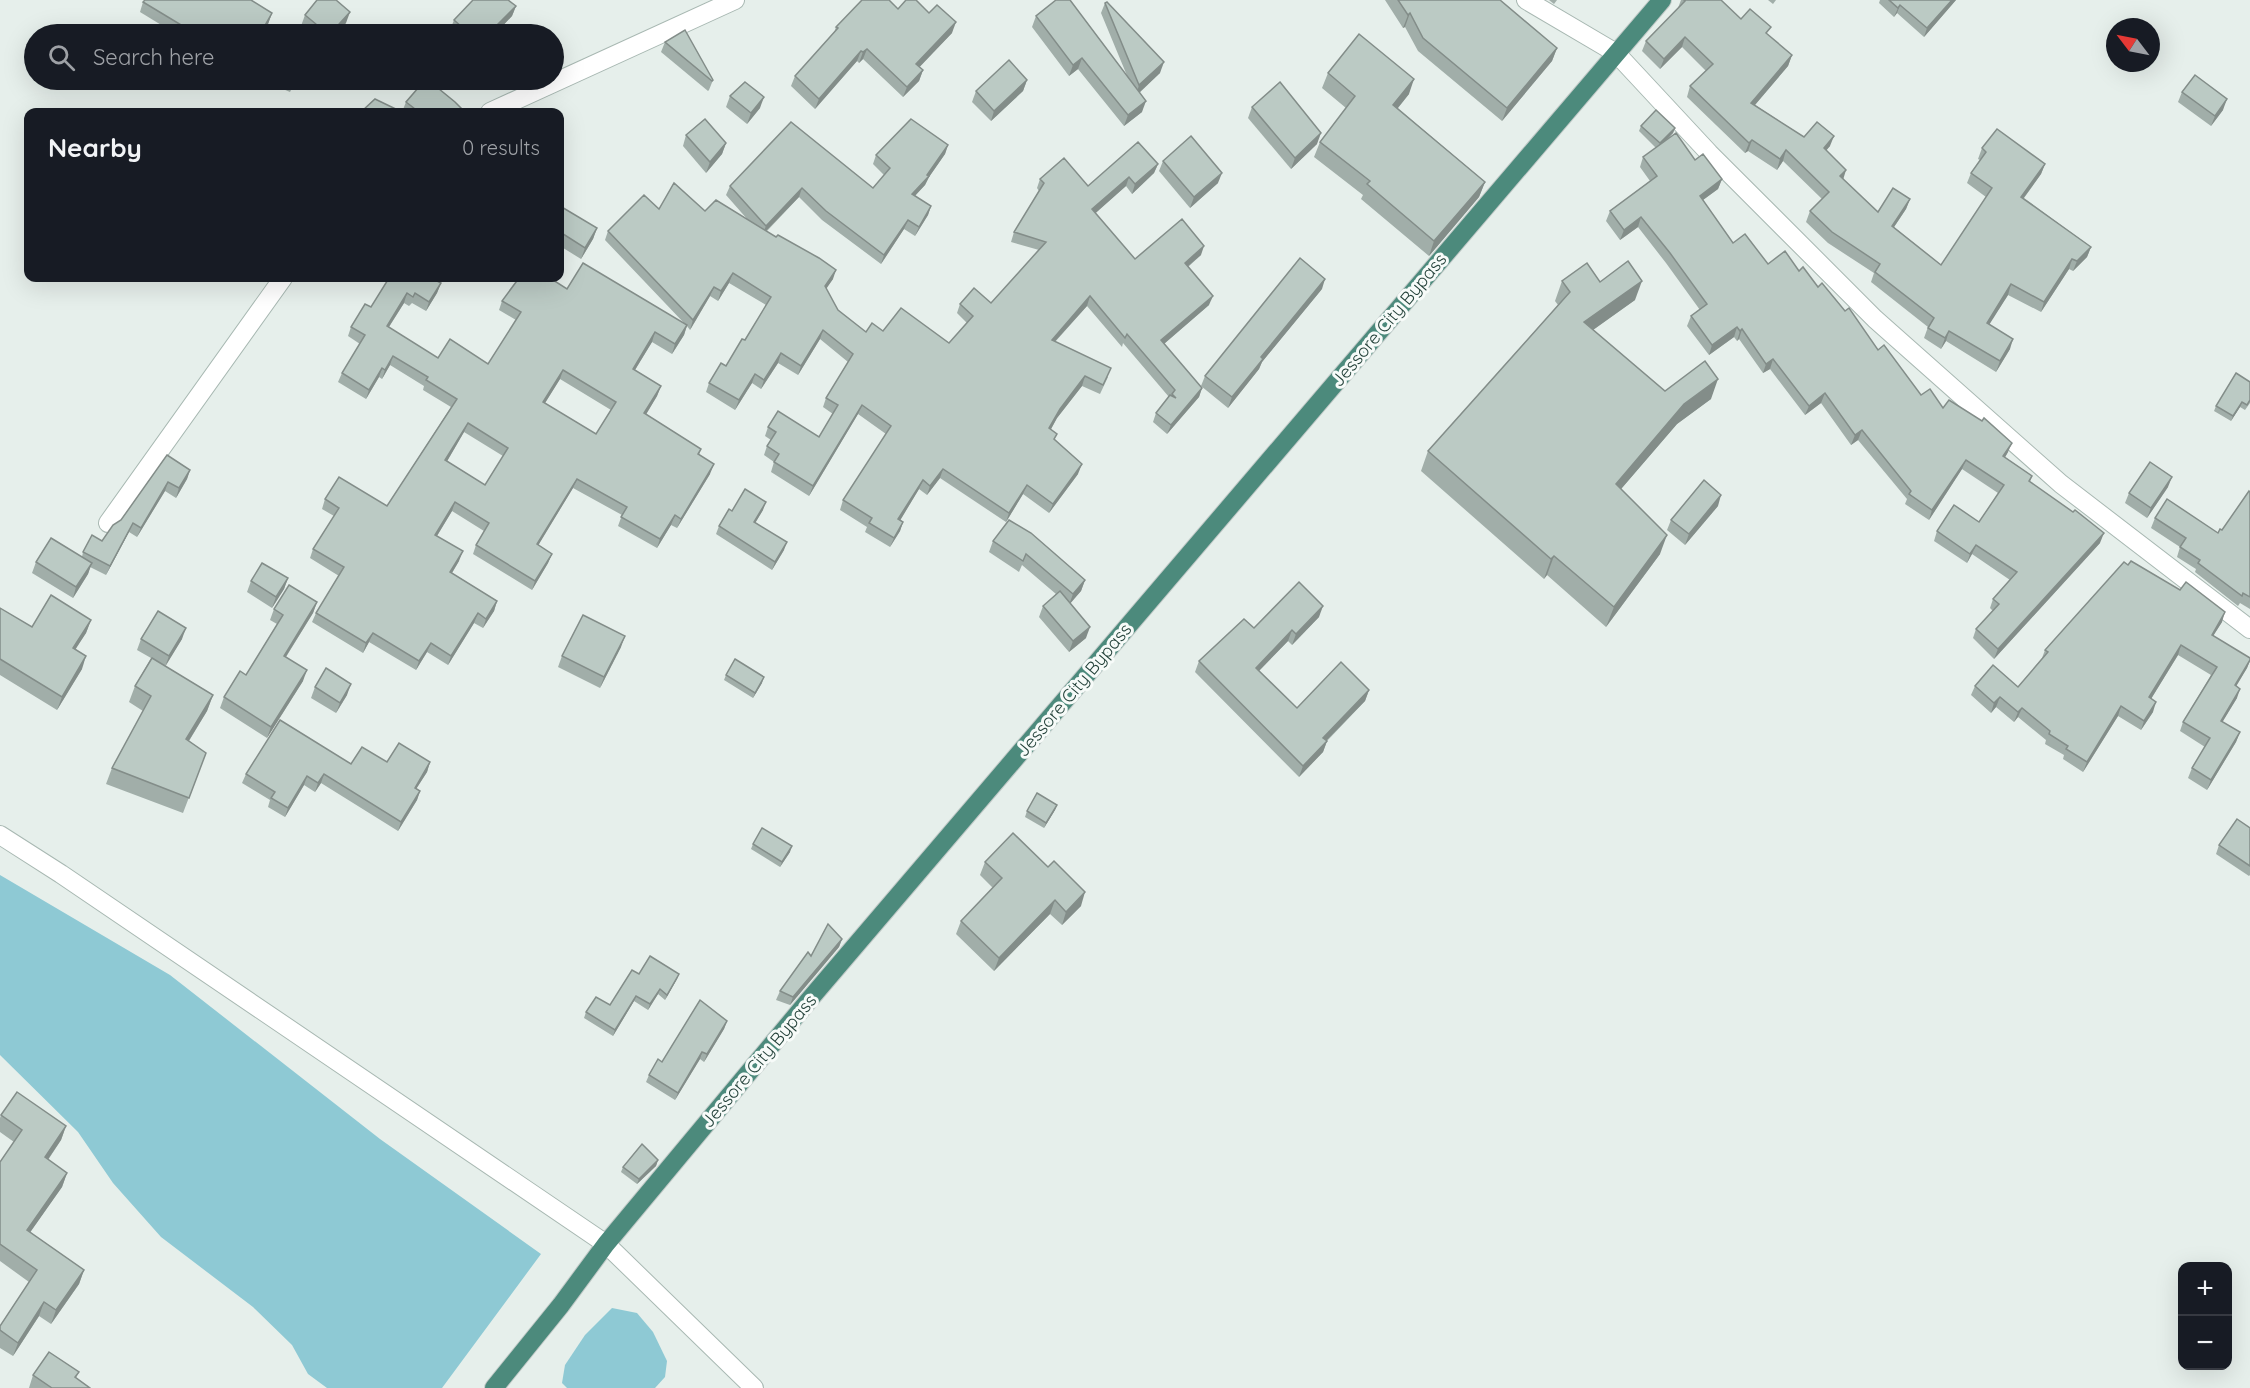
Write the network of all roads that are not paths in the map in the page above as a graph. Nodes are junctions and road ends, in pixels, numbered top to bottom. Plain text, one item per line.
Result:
1 (735, 0) edge
2 (1526, 0) edge
3 (1662, 0) edge
4 (1616, 53) junction
5 (564, 78) edge
6 (538, 90) edge
7 (499, 108) edge
8 (280, 282) edge
9 (108, 523) dead end
10 (2250, 629) edge
11 (0, 835) edge
12 (606, 1244) junction
13 (494, 1388) edge
14 (754, 1388) edge

1 - 5 street
2 - 4 street
3 - 4 highway, Jessore City Bypass
4 - 10 street
4 - 12 highway, Jessore City Bypass
6 - 7 street
8 - 9 street
11 - 12 street
12 - 13 highway, Jessore City Bypass
12 - 14 street

